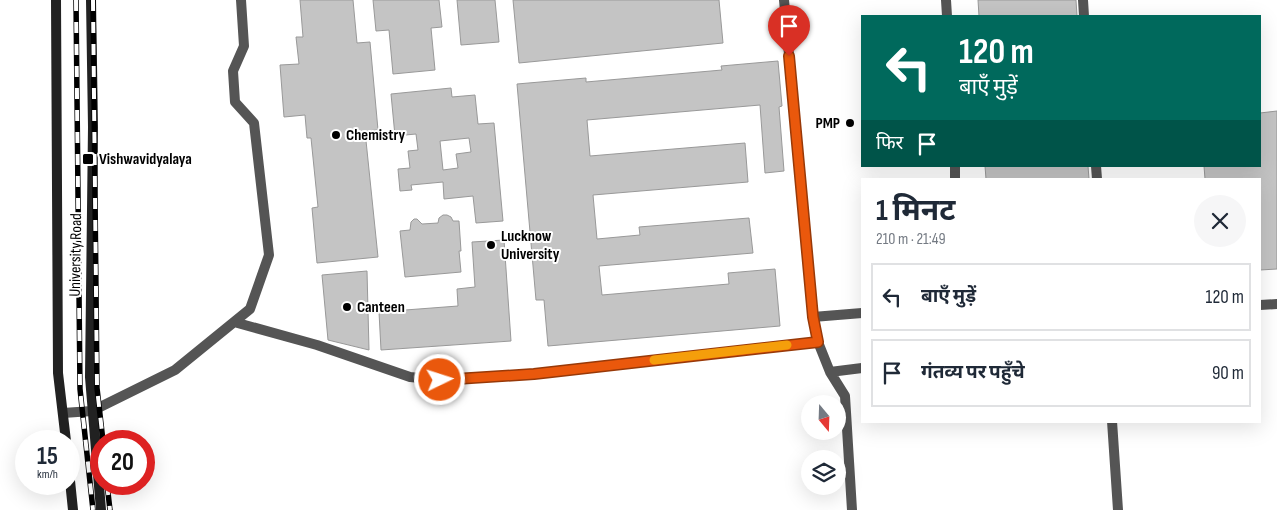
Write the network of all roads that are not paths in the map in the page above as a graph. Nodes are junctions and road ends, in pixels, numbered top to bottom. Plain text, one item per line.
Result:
1 (56, 0) edge
2 (91, 0) edge
3 (242, 0) edge
4 (784, 0) edge
5 (946, 0) edge
6 (1083, 0) edge
7 (947, 15) edge
8 (1084, 15) edge
9 (1277, 304) edge
10 (1261, 305) edge
11 (861, 313) edge
12 (813, 317) junction
13 (234, 322) junction
14 (818, 342) junction
15 (861, 368) edge
16 (830, 372) junction
17 (92, 410) junction
18 (63, 414) junction
19 (1112, 423) edge
20 (65, 430) edge
21 (71, 495) edge
22 (73, 510) edge
23 (101, 510) edge
24 (852, 510) edge
25 (1118, 510) edge

1 - 18 main road, University Road
2 - 17 main road, University Road
3 - 13 lane
4 - 12 lane
5 - 7 lane
6 - 8 lane
9 - 10 lane
11 - 12 lane
12 - 14 lane
13 - 14 lane
13 - 17 lane
14 - 16 lane
15 - 16 lane
16 - 24 lane
17 - 18 lane
17 - 23 main road, University Road
18 - 20 main road, University Road
19 - 25 lane
21 - 22 main road

